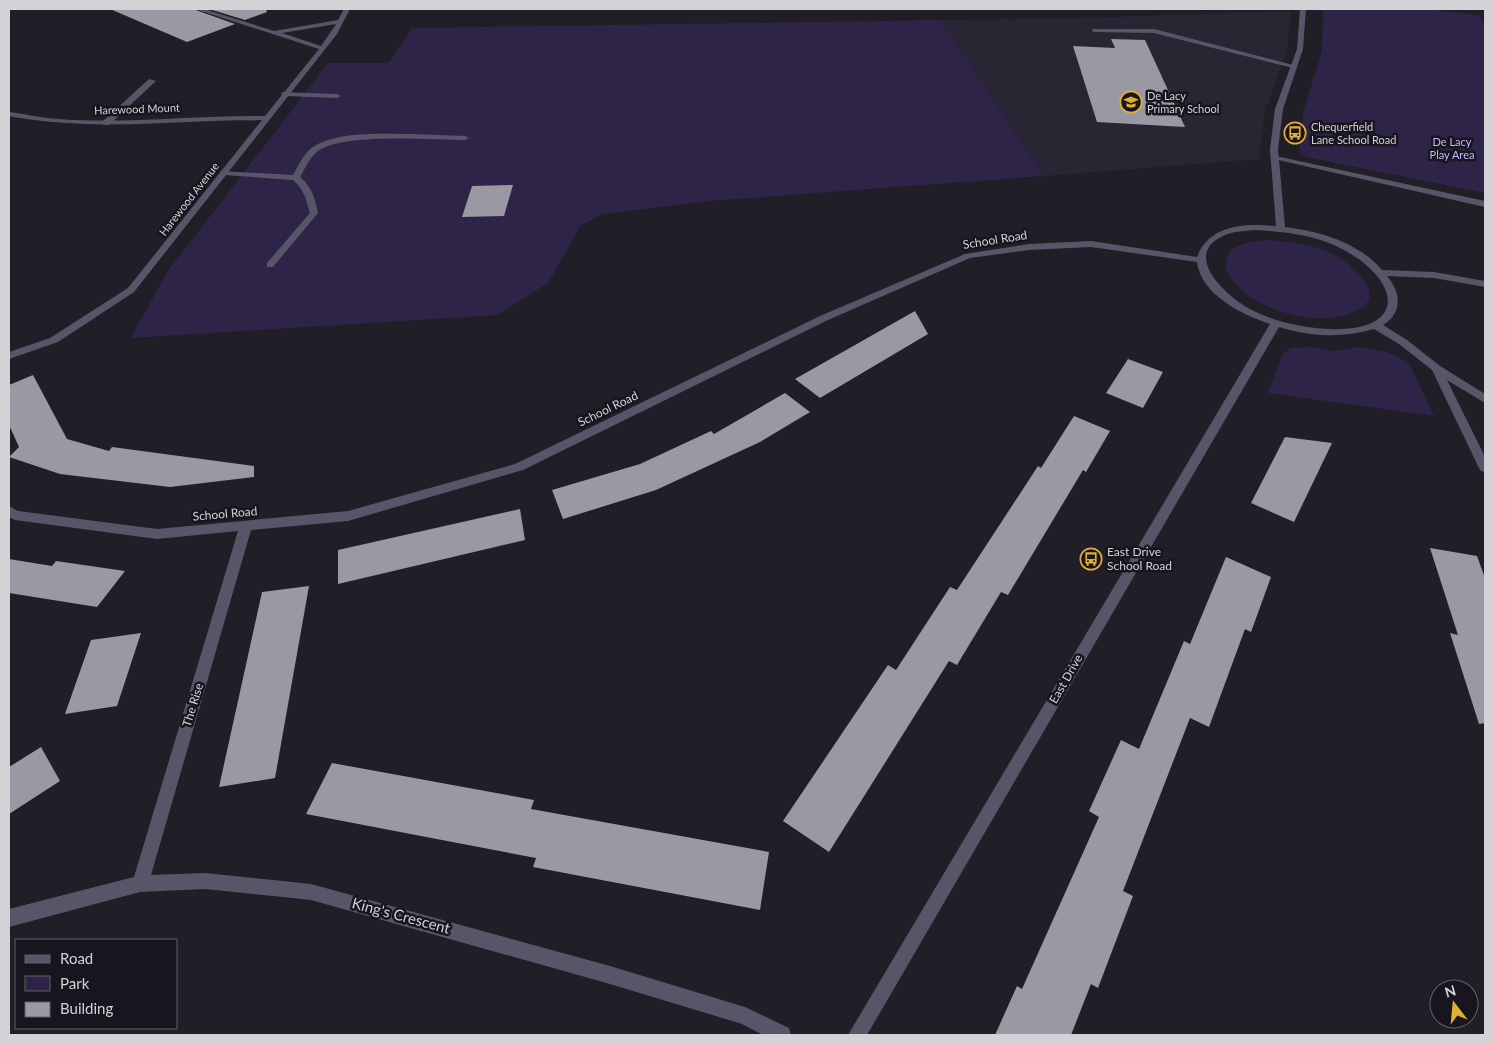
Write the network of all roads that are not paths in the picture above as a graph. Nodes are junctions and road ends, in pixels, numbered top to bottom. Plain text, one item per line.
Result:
1 (198, 9) edge
2 (347, 9) edge
3 (1303, 9) edge
4 (341, 21) junction
5 (1094, 30) dead end
6 (269, 33) junction
7 (322, 48) junction
8 (1293, 66) junction
9 (152, 81) dead end
10 (285, 94) junction
11 (337, 96) dead end
12 (9, 114) edge
13 (267, 118) junction
14 (106, 123) junction
15 (465, 138) dead end
16 (1274, 157) junction
17 (224, 174) junction
18 (295, 178) junction
19 (1485, 204) edge
20 (1281, 228) junction
21 (1200, 260) junction
22 (270, 265) dead end
23 (1382, 274) junction
24 (1485, 284) edge
25 (1276, 323) junction
26 (1376, 325) junction
27 (9, 356) edge
28 (1436, 368) junction
29 (1485, 398) edge
30 (1485, 468) edge
31 (9, 511) edge
32 (246, 526) junction
33 (140, 884) junction
34 (9, 918) edge
35 (782, 1035) edge
36 (857, 1035) edge

1 - 6 street
2 - 4 street, Harewood Avenue
3 - 8 street
4 - 6 street
4 - 7 street, Harewood Avenue
5 - 8 street
6 - 7 street
7 - 10 street, Harewood Avenue
8 - 16 street
9 - 14 street
10 - 11 street
10 - 13 street, Harewood Avenue
12 - 14 street, Harewood Mount
13 - 14 street, Harewood Mount
13 - 17 street, Harewood Avenue
15 - 18 street
16 - 19 street
16 - 20 street
17 - 18 street
17 - 27 street, Harewood Avenue
18 - 22 street
20 - 21 street
20 - 23 street
21 - 25 street
21 - 32 street, School Road
23 - 24 street
23 - 26 street
25 - 26 street
25 - 36 street, East Drive
26 - 28 street
28 - 29 street
28 - 30 street
31 - 32 street, School Road
32 - 33 street, The Rise
33 - 34 street, King's Crescent
33 - 35 street, King's Crescent

